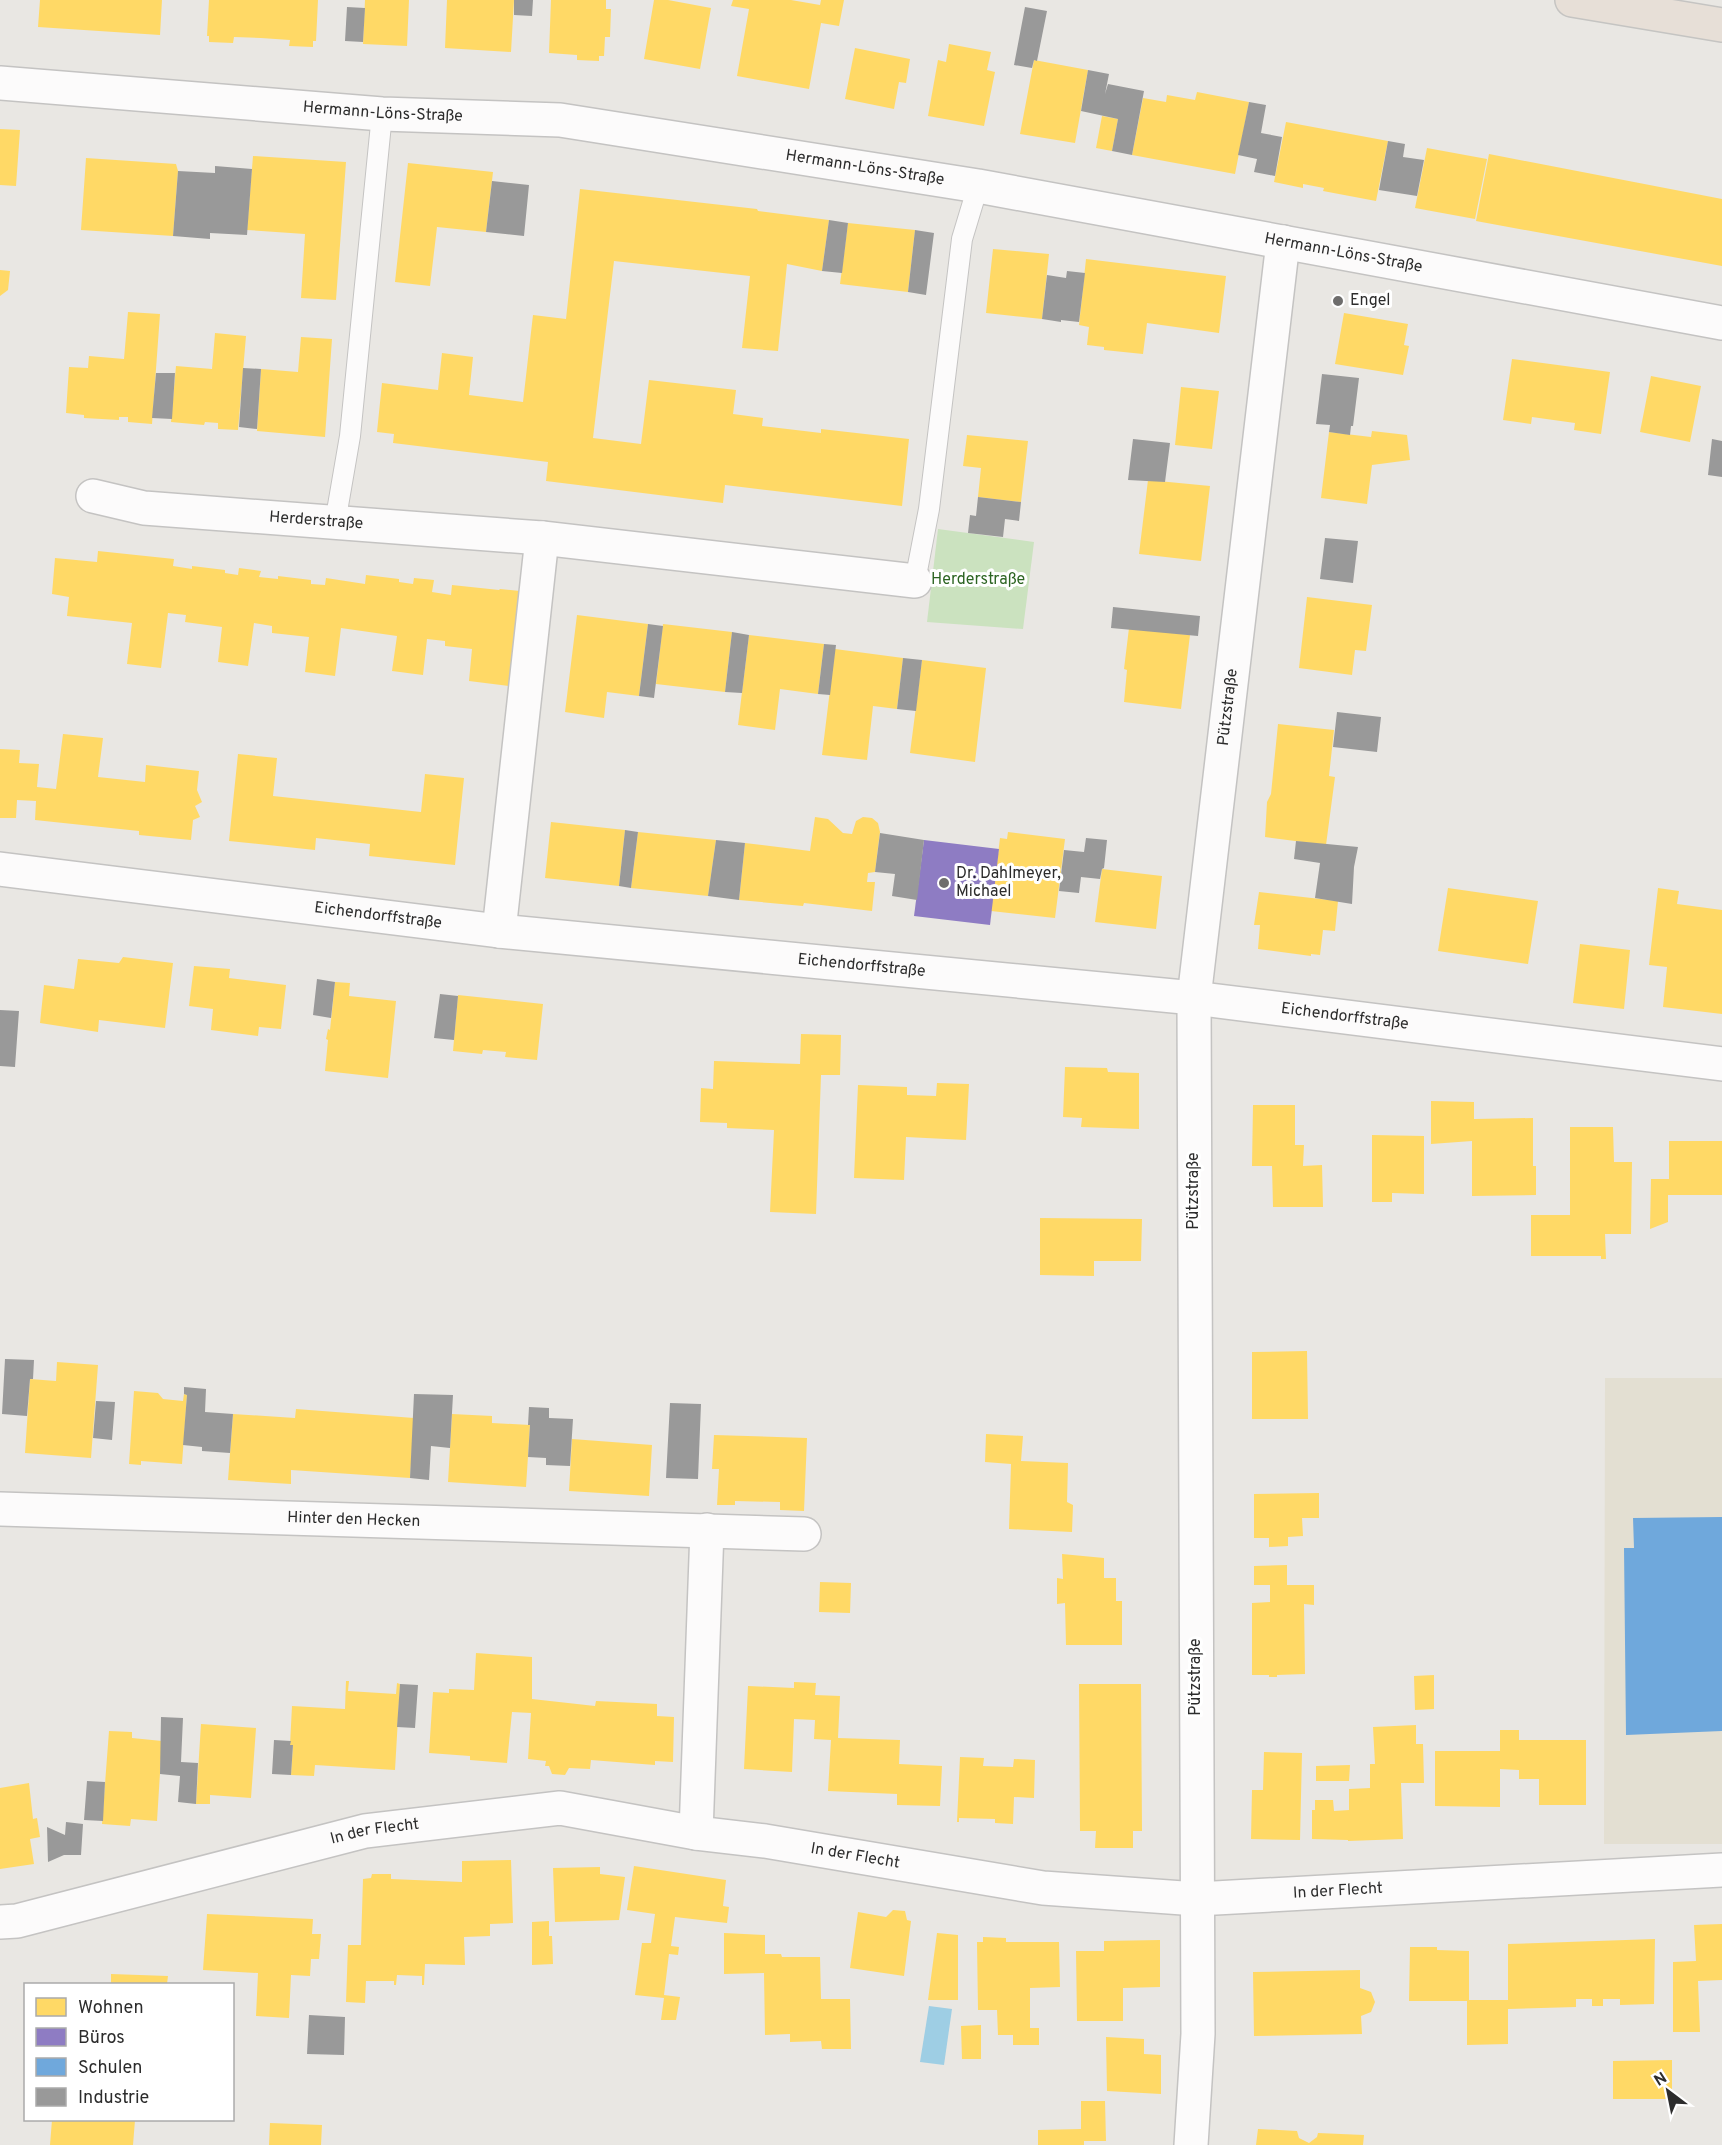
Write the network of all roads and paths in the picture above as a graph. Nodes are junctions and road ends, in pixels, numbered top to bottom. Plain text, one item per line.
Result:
1 (1572, 0) edge
2 (1722, 25) edge
3 (0, 84) edge
4 (382, 114) junction
5 (978, 186) junction
6 (1283, 242) junction
7 (1722, 323) edge
8 (93, 496) dead end
9 (335, 523) junction
10 (542, 538) junction
11 (915, 581) joint
12 (0, 869) edge
13 (499, 931) junction
14 (1194, 998) junction
15 (1722, 1064) edge
16 (0, 1509) edge
17 (707, 1530) junction
18 (804, 1534) dead end
19 (696, 1833) junction
20 (1722, 1870) edge
21 (1197, 1899) junction
22 (0, 1922) edge
23 (1191, 2145) edge

1 - 2 highway
3 - 4 street, Hermann-Löns-Straße
4 - 5 street, Hermann-Löns-Straße
4 - 9 lane
5 - 6 street, Hermann-Löns-Straße
5 - 11 lane, Herderstraße
6 - 7 street, Hermann-Löns-Straße
6 - 14 street, Pützstraße
8 - 9 street, Herderstraße
9 - 10 street, Herderstraße
10 - 11 street, Herderstraße
10 - 13 street
12 - 13 street, Eichendorffstraße
13 - 14 street, Eichendorffstraße
14 - 15 street, Eichendorffstraße
14 - 21 street, Pützstraße
16 - 17 street, Hinter den Hecken
17 - 18 street, Hinter den Hecken
17 - 19 street
19 - 21 street, In der Flecht
19 - 22 street, In der Flecht
20 - 21 street, In der Flecht
21 - 23 street, Pützstraße

